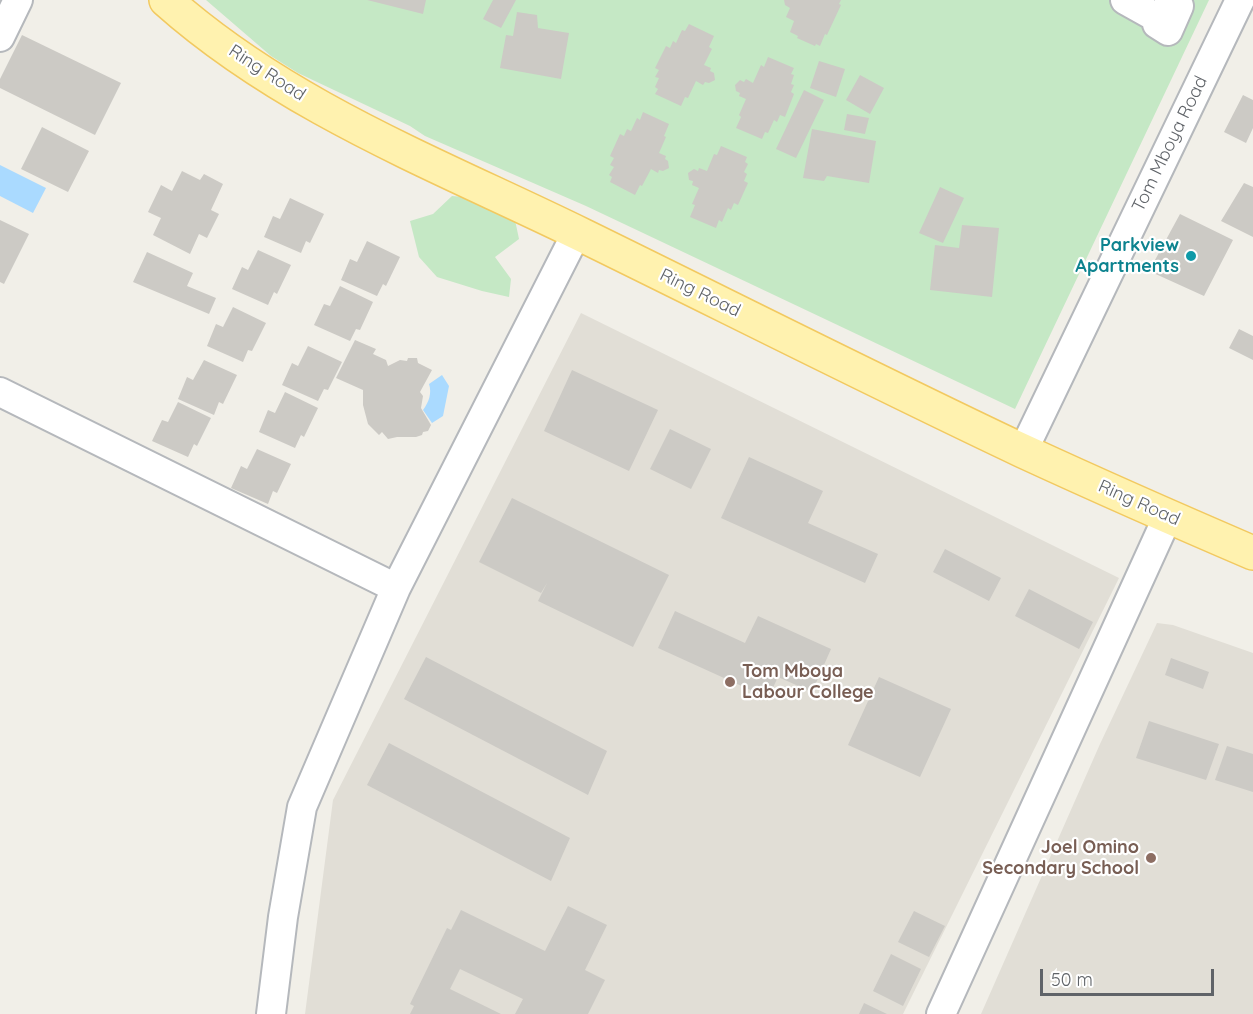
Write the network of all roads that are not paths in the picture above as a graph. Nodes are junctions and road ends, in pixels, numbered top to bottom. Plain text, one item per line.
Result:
1 (18, 0) edge
2 (166, 0) edge
3 (1125, 0) edge
4 (1169, 0) edge
5 (1240, 0) edge
6 (0, 37) edge
7 (577, 232) junction
8 (0, 392) edge
9 (1023, 451) junction
10 (1168, 516) junction
11 (1253, 554) edge
12 (396, 588) junction
13 (271, 1014) edge
14 (941, 1014) edge

1 - 6 street
2 - 7 main road, Ring Road
3 - 4 street
5 - 9 street, Tom Mboya Road
7 - 9 main road, Ring Road
7 - 12 street
8 - 12 street
9 - 10 main road, Ring Road
10 - 11 main road, Ring Road
10 - 14 street
12 - 13 street

